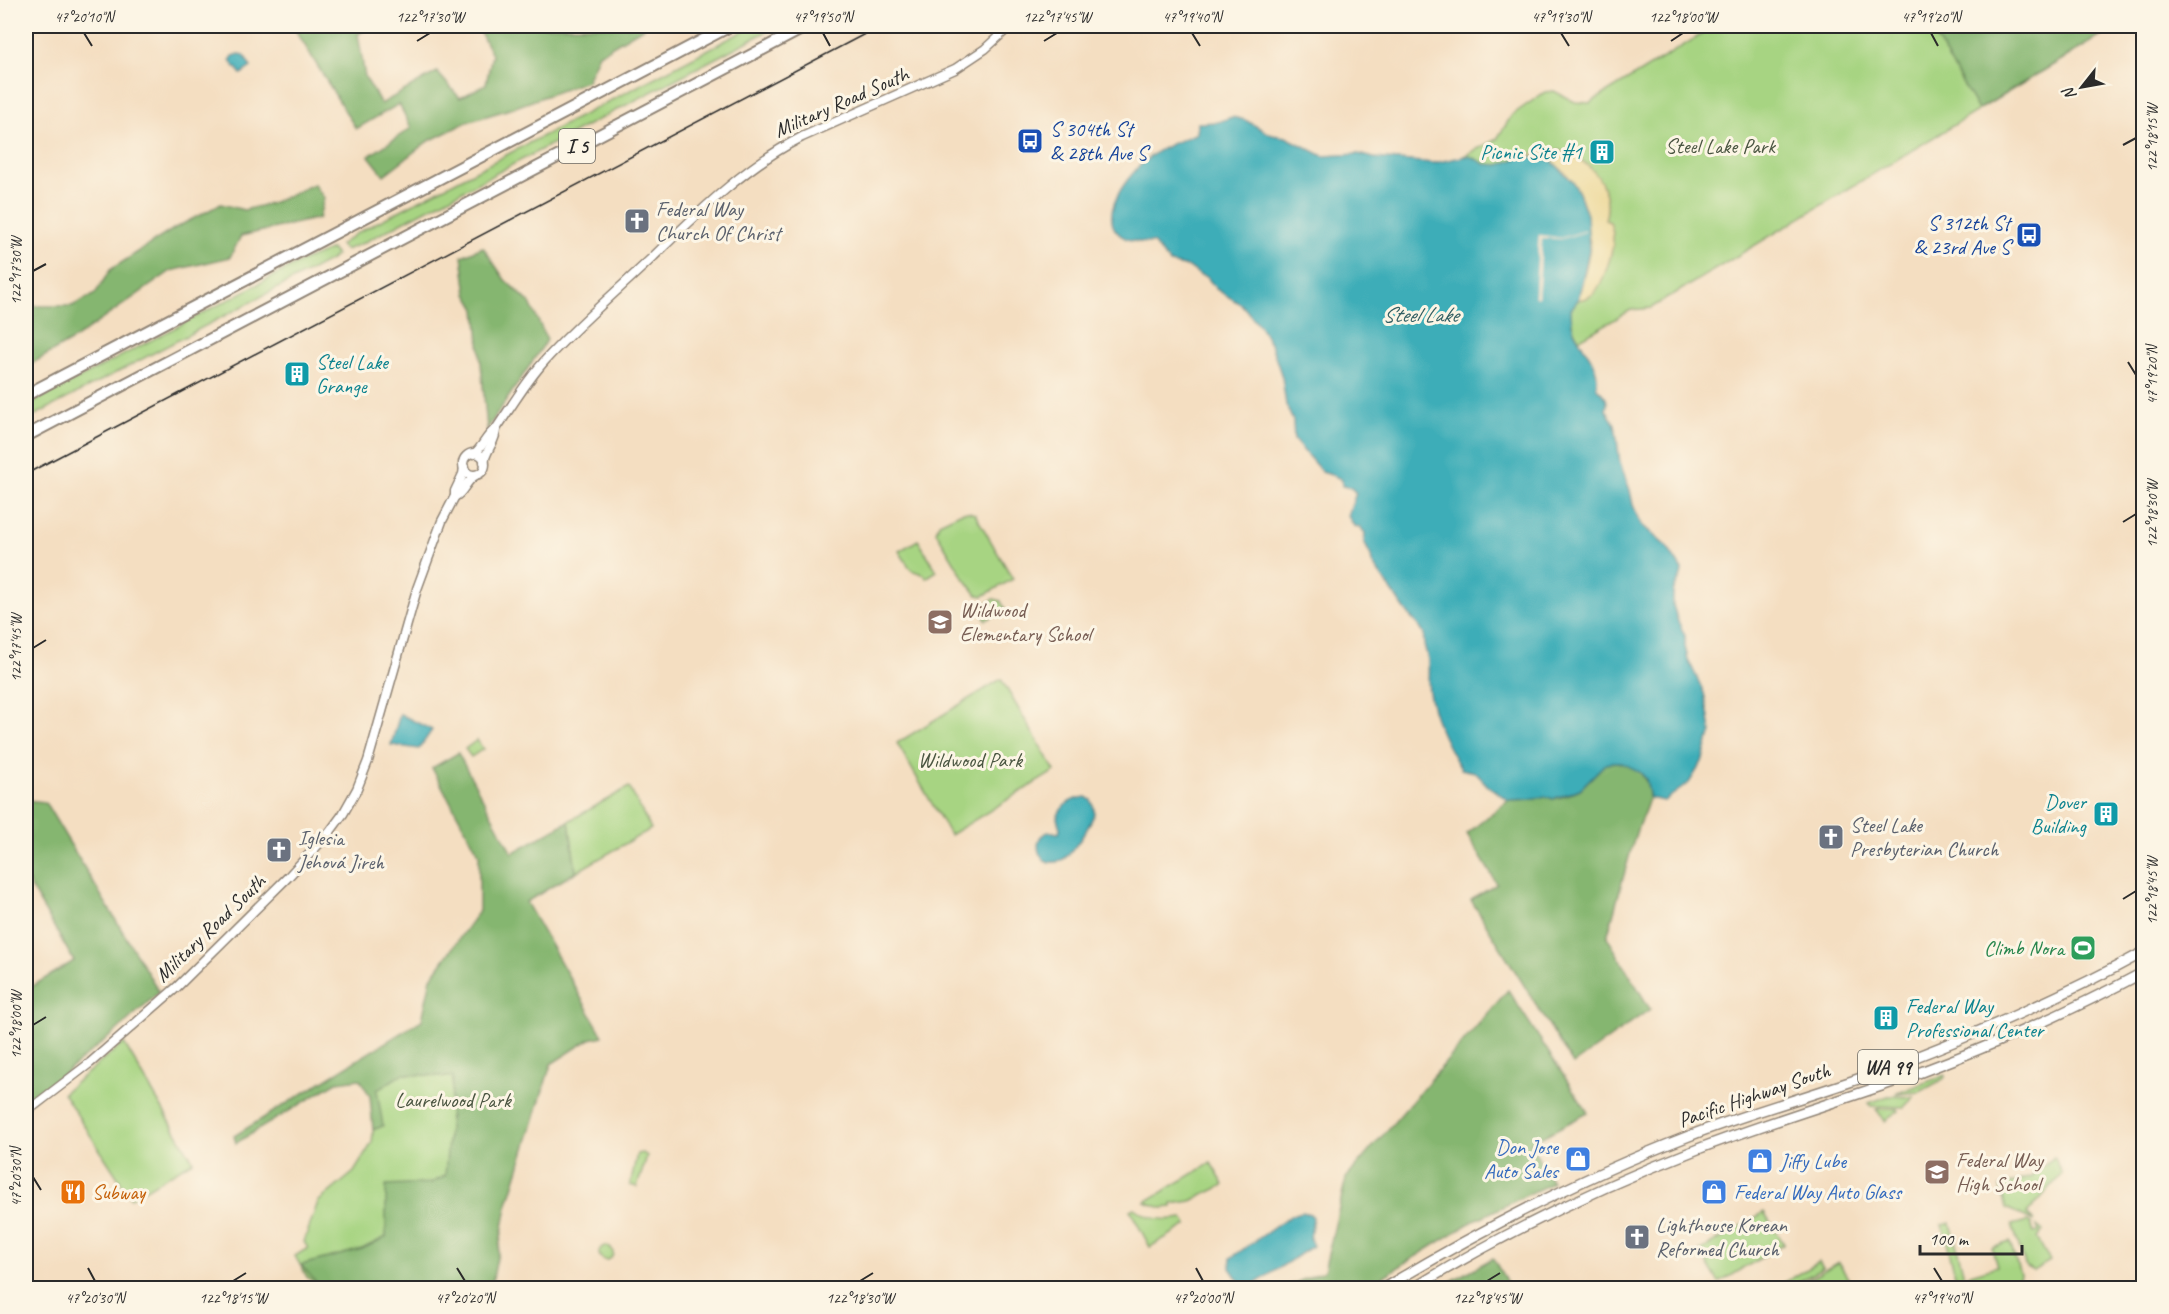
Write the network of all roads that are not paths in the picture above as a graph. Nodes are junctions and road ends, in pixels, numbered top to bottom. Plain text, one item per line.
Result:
1 (730, 26) edge
2 (807, 26) edge
3 (1010, 26) edge
4 (26, 395) edge
5 (496, 429) junction
6 (26, 436) edge
7 (474, 454) junction
8 (484, 462) junction
9 (464, 467) junction
10 (476, 475) junction
11 (455, 496) junction
12 (2144, 952) edge
13 (2144, 972) edge
14 (26, 1112) edge
15 (1384, 1288) edge
16 (1414, 1288) edge

1 - 4 highway, I 5
2 - 6 highway, I 5
3 - 5 main road, Military Road South
5 - 7 main road, Military Road South
5 - 8 main road, Military Road South
7 - 8 main road
7 - 9 main road
8 - 10 main road
9 - 10 main road
9 - 11 main road, Military Road South
10 - 11 main road, Military Road South
11 - 14 main road, Military Road South
12 - 15 main road, Pacific Highway South / WA 99
13 - 16 main road, Pacific Highway South / WA 99

